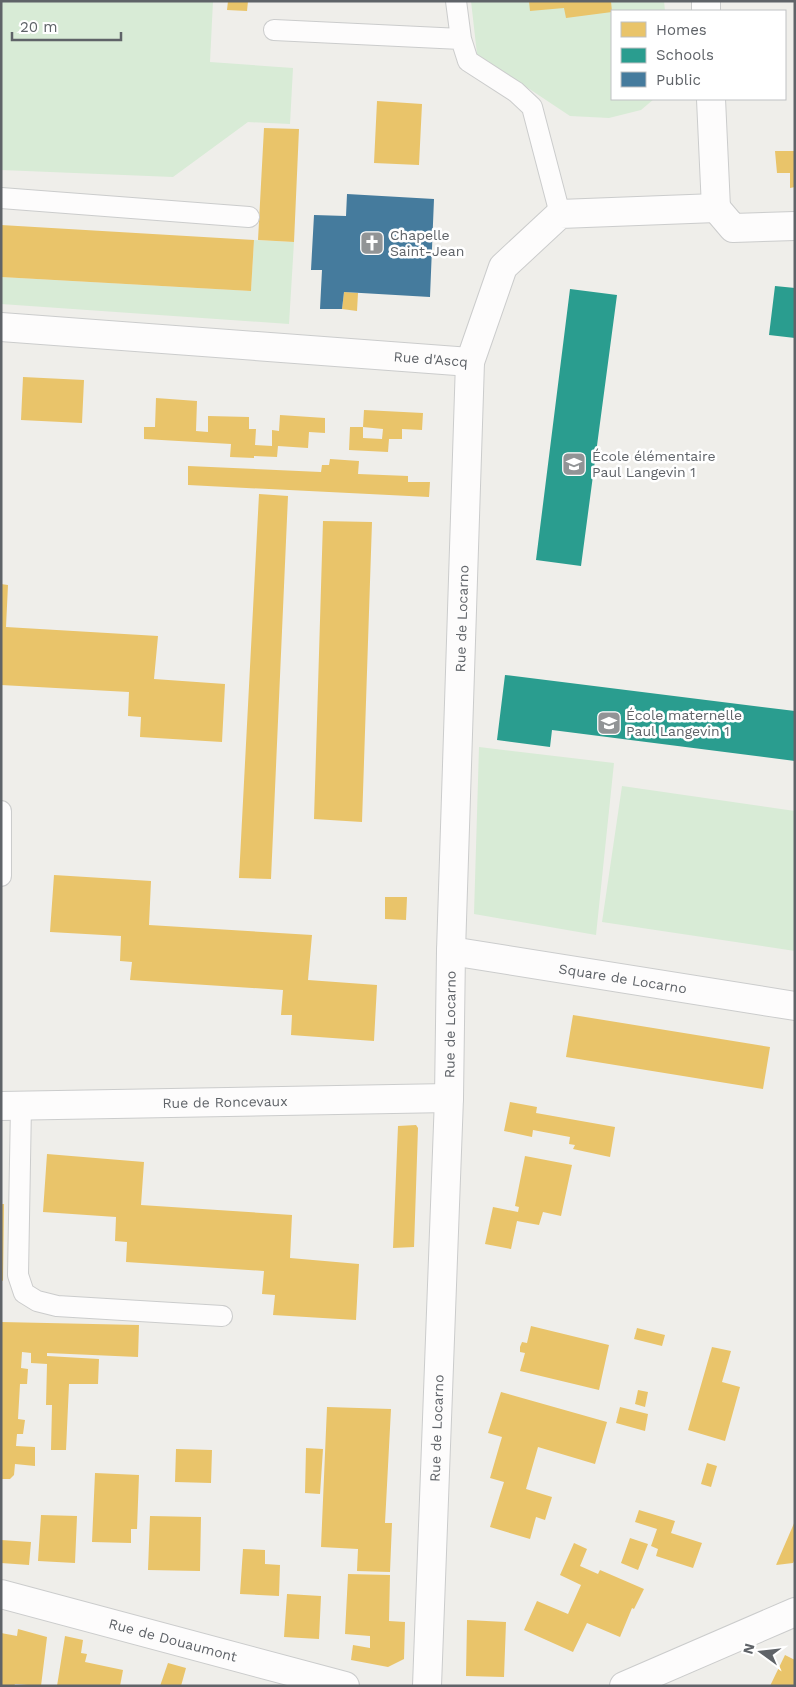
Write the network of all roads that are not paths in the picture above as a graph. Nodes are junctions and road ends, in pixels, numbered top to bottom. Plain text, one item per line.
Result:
1 (456, 1) edge
2 (274, 30) dead end
3 (461, 40) junction
4 (711, 100) edge
5 (1, 198) edge
6 (716, 208) junction
7 (560, 214) junction
8 (249, 217) dead end
9 (795, 226) edge
10 (1, 327) edge
11 (470, 362) junction
12 (1, 811) edge
13 (1, 876) edge
14 (451, 951) junction
15 (795, 1006) edge
16 (449, 1098) junction
17 (11, 1105) edge
18 (222, 1316) dead end
19 (1, 1594) edge
20 (795, 1612) edge
21 (345, 1686) edge
22 (427, 1686) edge
23 (624, 1686) edge

1 - 3 lane
2 - 3 lane
3 - 7 lane
4 - 6 street
5 - 8 lane
6 - 7 street
6 - 9 street
7 - 11 street, Rue d'Ascq
10 - 11 street, Rue d'Ascq
11 - 14 street, Rue de Locarno
12 - 13 lane
14 - 15 street, Square de Locarno
14 - 16 street, Rue de Locarno
16 - 17 street, Rue de Roncevaux
16 - 22 street, Rue de Locarno
17 - 18 lane
19 - 21 street, Rue de Douaumont
20 - 23 street

